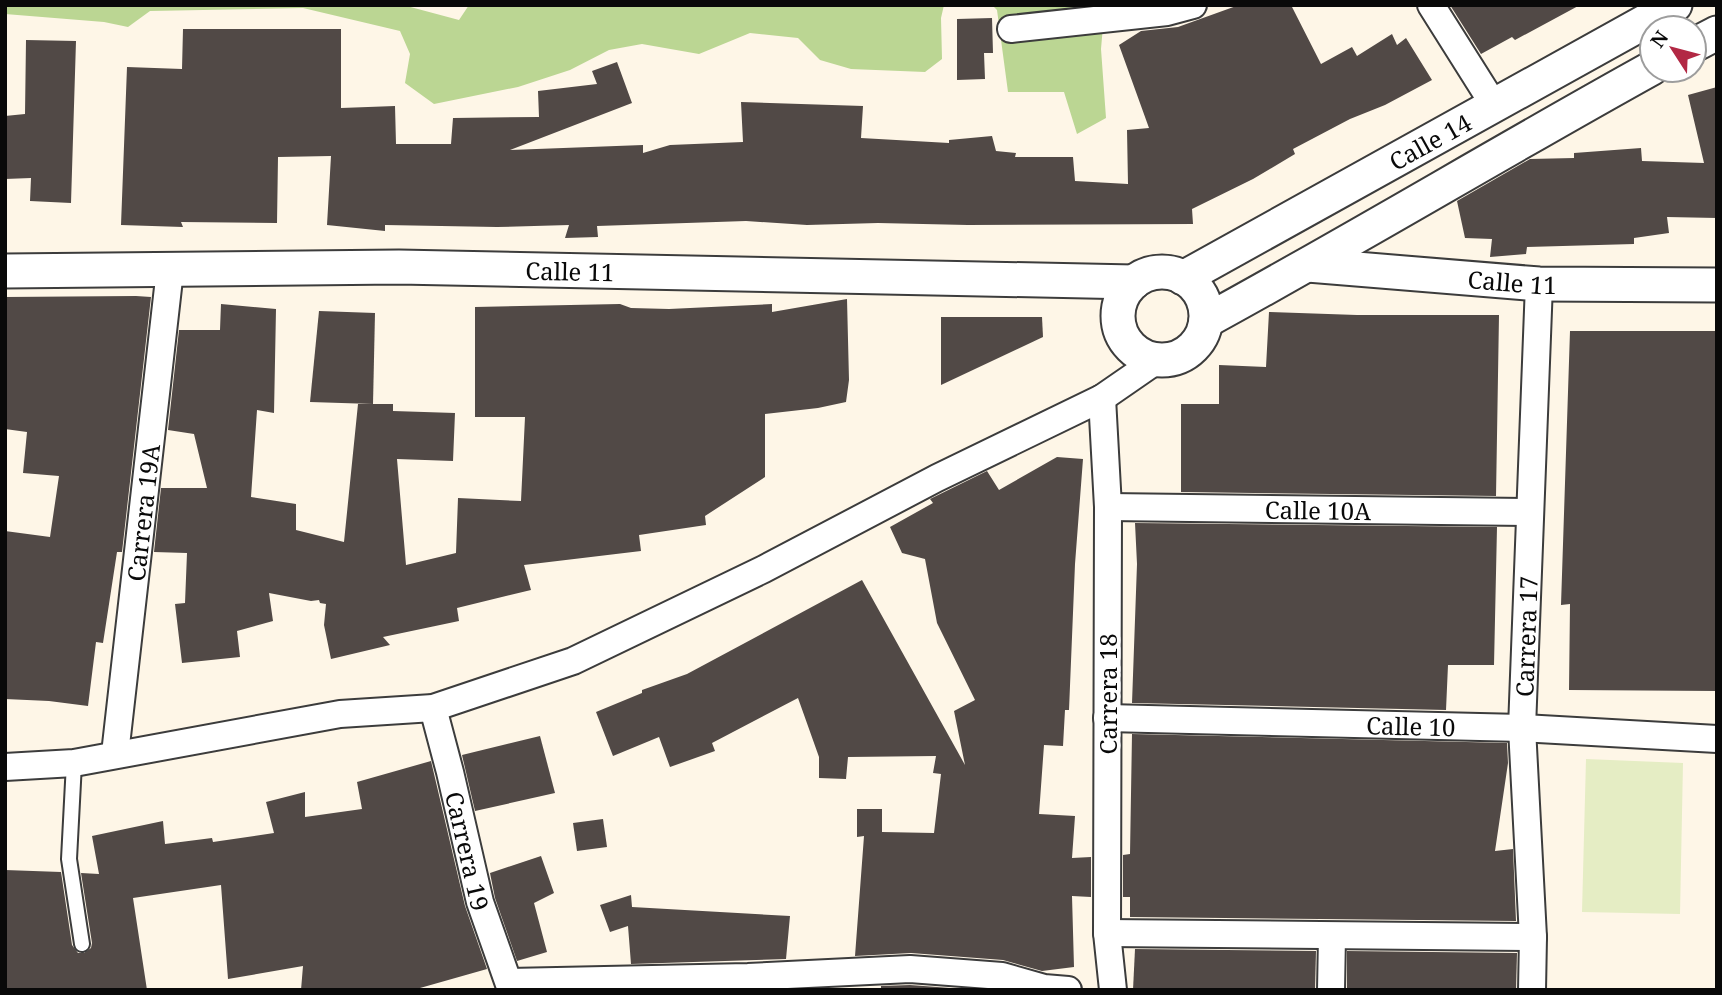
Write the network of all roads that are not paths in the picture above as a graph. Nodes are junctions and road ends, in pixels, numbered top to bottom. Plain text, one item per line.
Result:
1 (1193, 5) edge
2 (1431, 5) edge
3 (1675, 5) edge
4 (1011, 29) dead end
5 (1638, 76) edge
6 (1494, 105) junction
7 (1308, 265) junction
8 (170, 270) junction
9 (5, 271) edge
10 (1183, 278) junction
11 (1135, 282) junction
12 (1539, 284) junction
13 (1717, 285) edge
14 (1206, 321) junction
15 (1157, 360) junction
16 (1102, 398) junction
17 (1108, 507) junction
18 (1529, 512) junction
19 (433, 708) junction
20 (1107, 718) junction
21 (1522, 728) junction
22 (1717, 739) edge
23 (115, 754) junction
24 (74, 763) junction
25 (5, 767) edge
26 (1107, 933) junction
27 (1332, 936) junction
28 (1533, 937) junction
29 (82, 944) dead end
30 (510, 986) edge
31 (1068, 990) edge
32 (1113, 990) edge
33 (1331, 990) edge
34 (1532, 990) edge

1 - 4 street
2 - 6 street
3 - 6 street, Calle 14
5 - 7 street, Calle 14
6 - 10 street, Calle 14
7 - 12 street, Calle 11
7 - 14 street, Calle 14
8 - 9 street, Calle 11
8 - 11 street, Calle 11
8 - 23 street, Carrera 19A
10 - 11 street
10 - 14 street
11 - 15 street
12 - 13 street, Calle 11
12 - 18 street, Carrera 17
14 - 15 street
15 - 16 street
16 - 17 street, Carrera 18
16 - 19 street
17 - 18 street, Calle 10A
17 - 20 street, Carrera 18
18 - 21 street, Carrera 17
19 - 23 street
19 - 30 street, Carrera 19
20 - 21 street, Calle 10
20 - 26 street, Carrera 18
21 - 22 street, Calle 10
21 - 28 street, Carrera 17
23 - 24 street
24 - 25 street
24 - 29 lane
26 - 27 street
26 - 32 street, Carrera 18
27 - 28 street
27 - 33 street
28 - 34 street, Carrera 17
30 - 31 street

